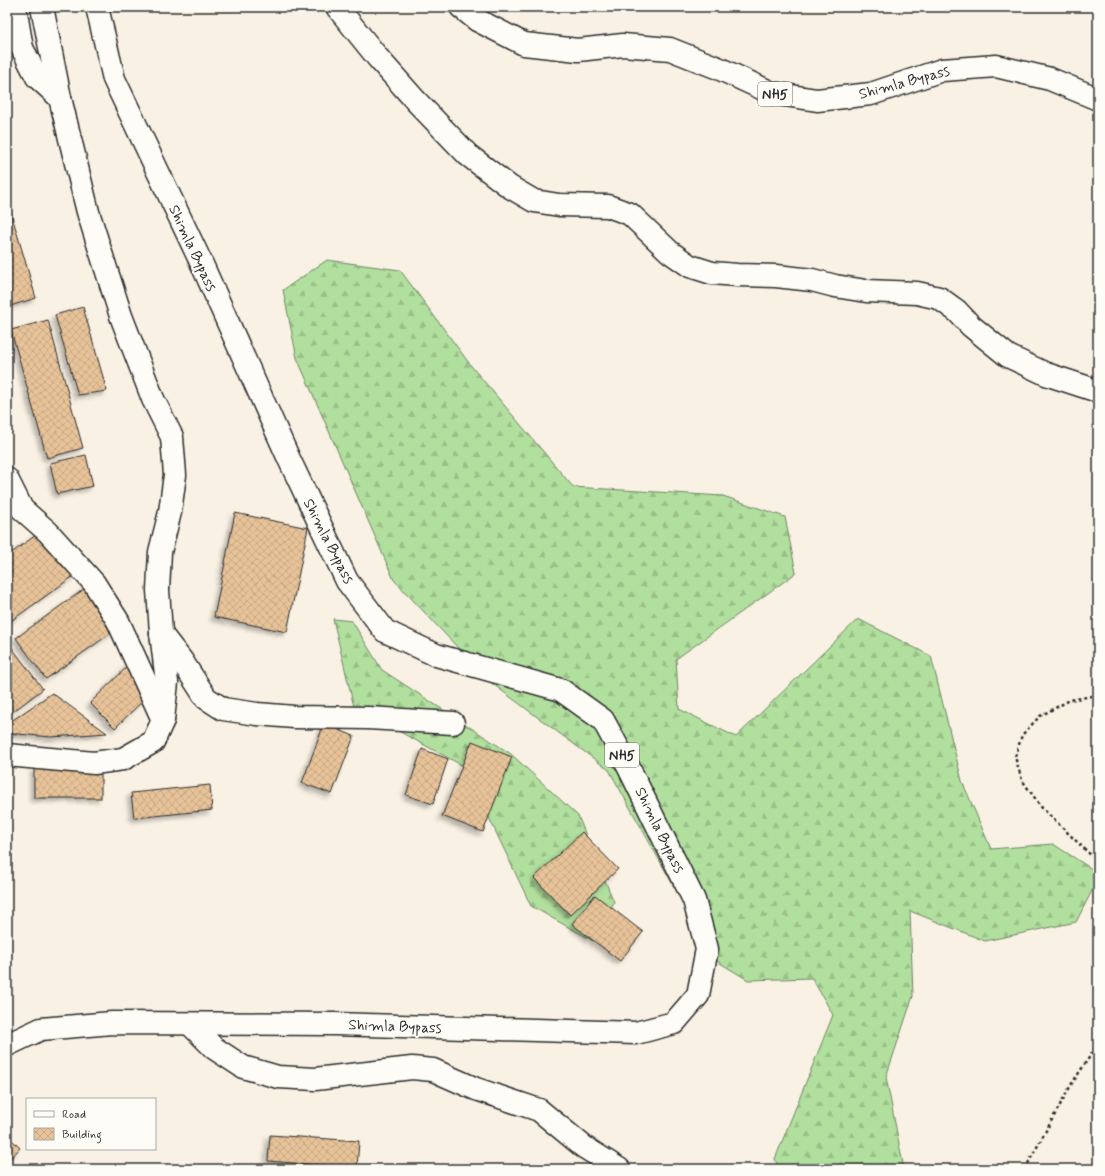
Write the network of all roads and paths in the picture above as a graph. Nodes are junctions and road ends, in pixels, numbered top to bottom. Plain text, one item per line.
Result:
1 (15, 7) edge
2 (42, 7) edge
3 (97, 7) edge
4 (337, 7) edge
5 (462, 7) edge
6 (60, 98) junction
7 (1098, 99) edge
8 (1098, 391) edge
9 (7, 479) edge
10 (161, 633) junction
11 (1098, 695) edge
12 (163, 720) junction
13 (453, 723) dead end
14 (7, 755) edge
15 (1098, 862) edge
16 (190, 1024) junction
17 (1098, 1044) edge
18 (7, 1045) edge
19 (619, 1169) edge
20 (1025, 1169) edge

1 - 6 main road
2 - 6 main road
3 - 16 main road, Shimla Bypass / NH5
4 - 8 main road
5 - 7 main road, Shimla Bypass / NH5
6 - 10 main road
9 - 12 main road
10 - 12 main road
10 - 13 main road
11 - 15 path
12 - 14 main road
16 - 18 main road, Shimla Bypass / NH5
16 - 19 main road
17 - 20 path

